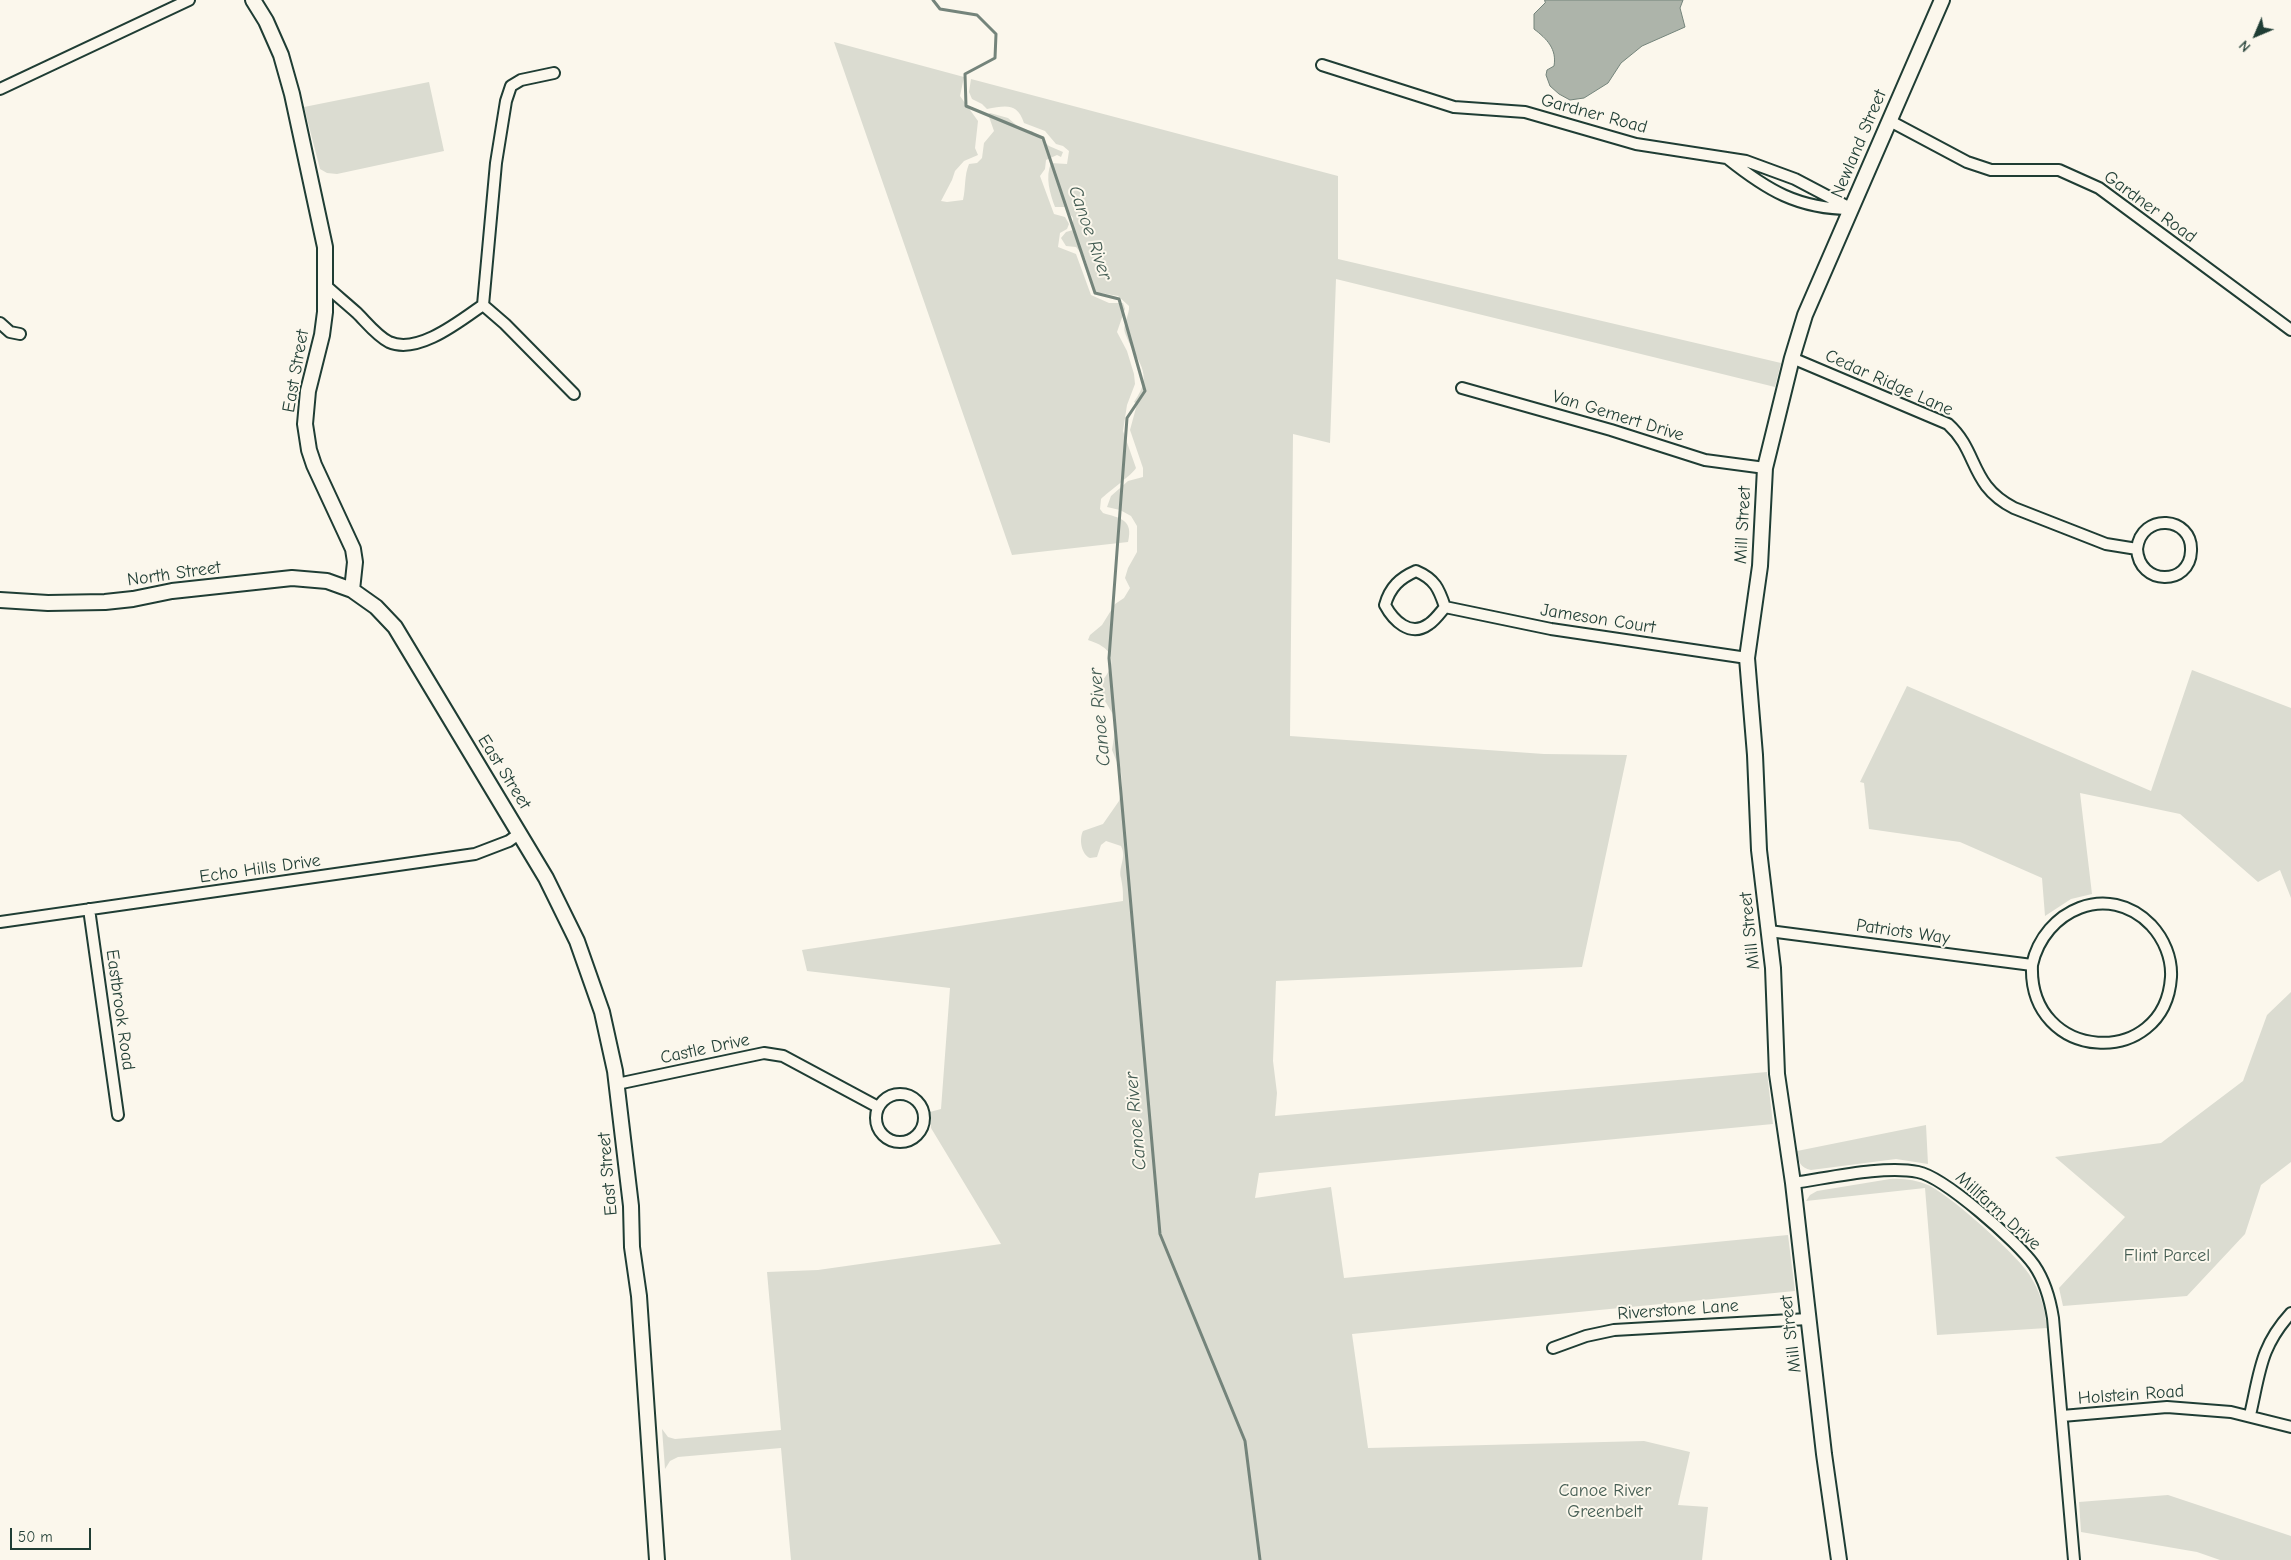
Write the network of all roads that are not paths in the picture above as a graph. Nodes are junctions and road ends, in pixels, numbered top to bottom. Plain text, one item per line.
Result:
1 (189, 0) edge
2 (253, 0) edge
3 (1942, 0) edge
4 (1322, 65) dead end
5 (554, 74) dead end
6 (0, 89) edge
7 (1890, 121) junction
8 (1727, 158) junction
9 (1852, 209) junction
10 (325, 285) junction
11 (1811, 302) joint
12 (482, 305) junction
13 (0, 323) edge
14 (2291, 330) edge
15 (20, 334) dead end
16 (1792, 358) junction
17 (1462, 388) dead end
18 (574, 394) dead end
19 (1765, 468) junction
20 (2137, 549) junction
21 (352, 590) junction
22 (0, 600) edge
23 (1446, 607) junction
24 (1747, 658) junction
25 (520, 834) junction
26 (89, 909) junction
27 (0, 922) edge
28 (1769, 931) junction
29 (2032, 966) junction
30 (617, 1084) junction
31 (878, 1107) junction
32 (118, 1115) dead end
33 (1793, 1184) junction
34 (2291, 1313) edge
35 (1808, 1319) junction
36 (1553, 1348) dead end
37 (2250, 1415) junction
38 (2062, 1416) junction
39 (2291, 1427) edge
40 (657, 1560) edge
41 (1839, 1560) edge
42 (2074, 1560) edge

1 - 6 street
2 - 10 street, East Street
3 - 7 street, Newland Street
4 - 8 street, Gardner Road
5 - 12 street
7 - 9 street, Newland Street
7 - 14 street, Gardner Road
8 - 9 street, Gardner Road
8 - 9 street
9 - 11 street, Newland Street
10 - 12 street
10 - 21 street, East Street
11 - 16 street, Mill Street
12 - 18 street
13 - 15 street
16 - 19 street, Mill Street
16 - 20 street, Cedar Ridge Lane
17 - 19 street, Van Gemert Drive
19 - 24 street, Mill Street
20 - 20 street
21 - 22 street, North Street
21 - 25 street, East Street
23 - 23 street
23 - 24 street, Jameson Court
24 - 28 street, Mill Street
25 - 26 street, Echo Hills Drive
25 - 30 street, East Street
26 - 27 street, Echo Hills Drive
26 - 32 street, Eastbrook Road
28 - 29 street, Patriots Way
28 - 33 street, Mill Street
29 - 29 street
30 - 31 street, Castle Drive
30 - 40 street, East Street
31 - 31 street
33 - 35 street, Mill Street
33 - 38 street, Millfarm Drive
34 - 37 street
35 - 36 street, Riverstone Lane
35 - 41 street, Mill Street
37 - 38 street, Holstein Road
37 - 39 street, Holstein Road
38 - 42 street, Millfarm Drive

